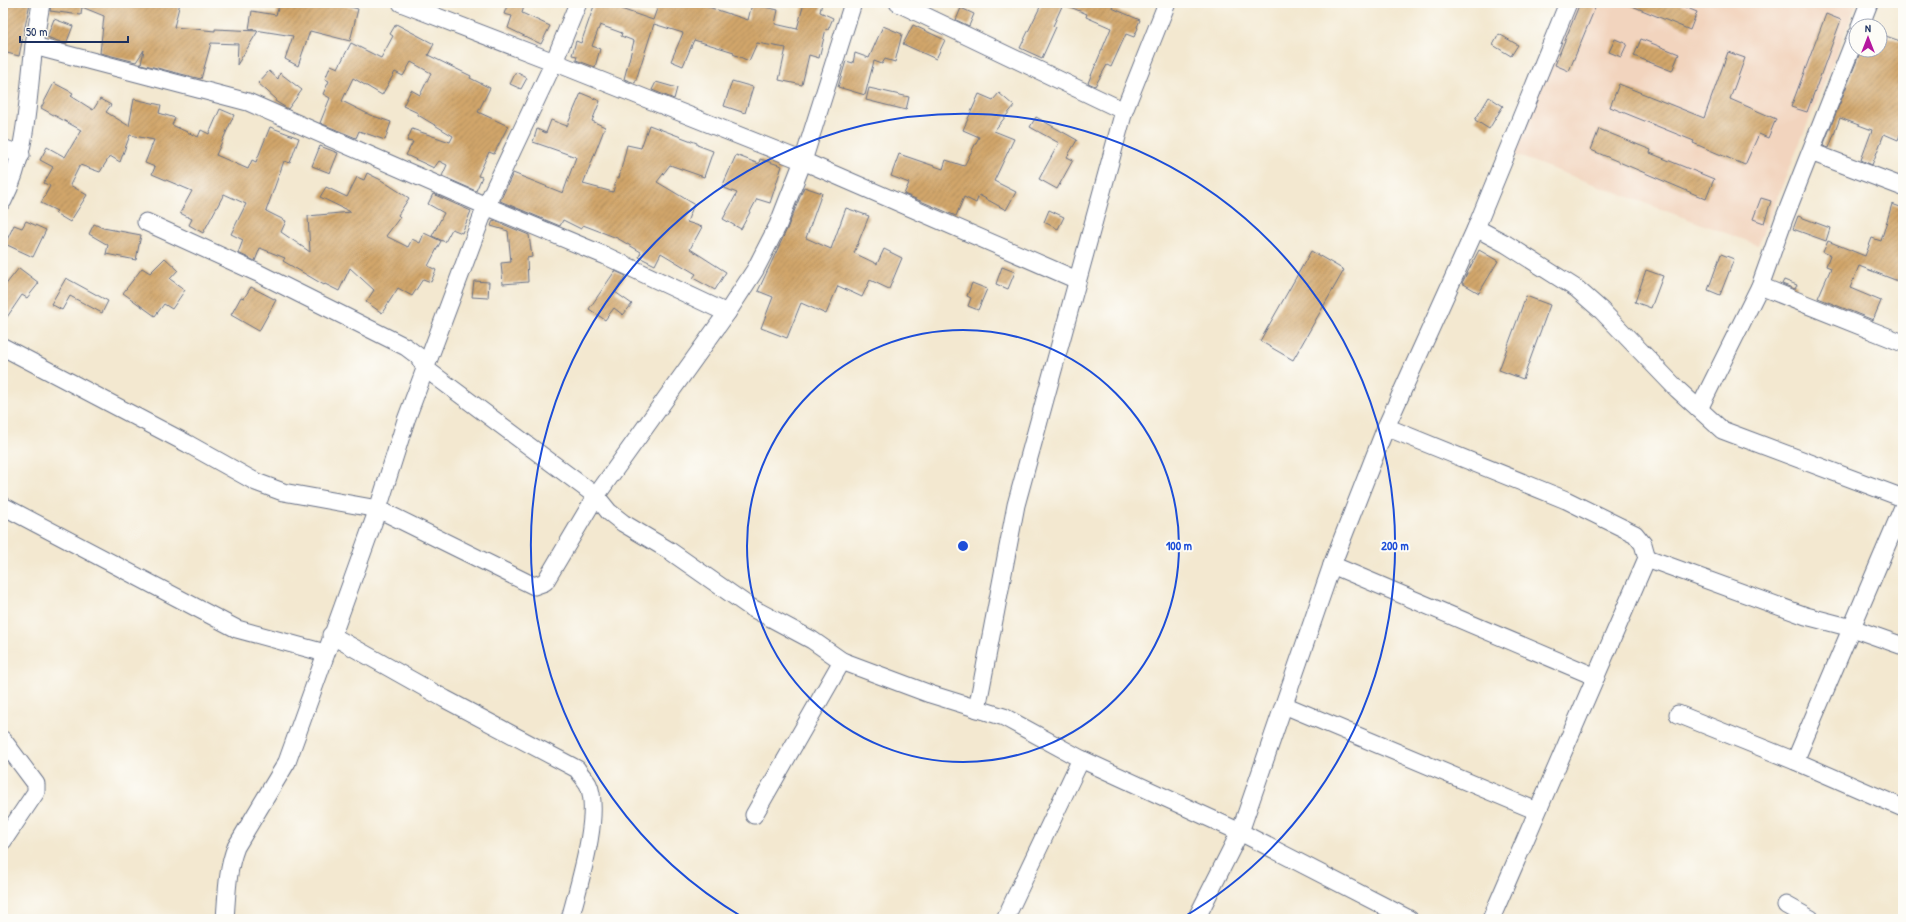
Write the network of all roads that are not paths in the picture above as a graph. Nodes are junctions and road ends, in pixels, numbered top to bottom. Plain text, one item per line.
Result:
1 (41, 3) edge
2 (401, 3) edge
3 (578, 3) edge
4 (853, 3) edge
5 (898, 3) edge
6 (1167, 3) edge
7 (1568, 3) edge
8 (1869, 3) edge
9 (1863, 18) edge
10 (34, 46) junction
11 (1848, 57) edge
12 (554, 62) junction
13 (1124, 111) junction
14 (3, 148) edge
15 (1811, 152) junction
16 (21, 155) junction
17 (803, 160) junction
18 (1903, 186) edge
19 (3, 201) edge
20 (486, 206) junction
21 (146, 222) dead end
22 (1476, 228) junction
23 (1077, 280) junction
24 (1760, 286) junction
25 (727, 313) junction
26 (1903, 343) edge
27 (3, 347) edge
28 (426, 369) junction
29 (1699, 409) junction
30 (1386, 427) junction
31 (596, 496) junction
32 (1903, 498) edge
33 (3, 506) edge
34 (1903, 507) edge
35 (378, 509) junction
36 (1647, 558) junction
37 (1332, 565) junction
38 (1852, 628) junction
39 (332, 635) junction
40 (1903, 646) edge
41 (325, 653) junction
42 (842, 661) junction
43 (1596, 677) junction
44 (1284, 705) junction
45 (977, 709) junction
46 (1678, 714) dead end
47 (3, 740) edge
48 (1081, 759) junction
49 (1795, 761) junction
50 (1903, 808) edge
51 (1537, 812) junction
52 (754, 815) dead end
53 (1240, 832) junction
54 (3, 841) edge
55 (1786, 905) dead end
56 (225, 919) edge
57 (570, 919) edge
58 (1005, 919) edge
59 (1196, 919) edge
60 (1409, 919) edge
61 (1491, 919) edge
62 (1811, 919) edge

1 - 10 street
2 - 12 street
3 - 12 street
4 - 17 street
5 - 13 street
6 - 13 street
7 - 22 street
8 - 9 street
10 - 16 street
10 - 20 street
11 - 15 street
12 - 17 street
12 - 20 street
13 - 23 street
14 - 16 street
15 - 18 street
15 - 24 street
16 - 19 street
17 - 23 street
17 - 25 street
20 - 25 street
20 - 28 street
21 - 28 street
22 - 29 street
22 - 30 street
23 - 45 street
24 - 26 street
24 - 29 street
25 - 31 street
27 - 35 street
28 - 31 street
28 - 35 street
29 - 32 street
30 - 36 street
30 - 37 street
31 - 35 street
31 - 42 street
33 - 41 street
34 - 38 street
35 - 39 street
36 - 38 street
36 - 43 street
37 - 43 street
37 - 44 street
38 - 40 street
38 - 49 street
39 - 41 street
39 - 57 street
41 - 56 street
42 - 45 street
42 - 52 street
43 - 51 street
44 - 51 street
44 - 53 street
45 - 48 street
46 - 49 street
47 - 54 street
48 - 53 street
48 - 58 street
49 - 50 street
51 - 61 street
53 - 59 street
53 - 60 street
55 - 62 street

